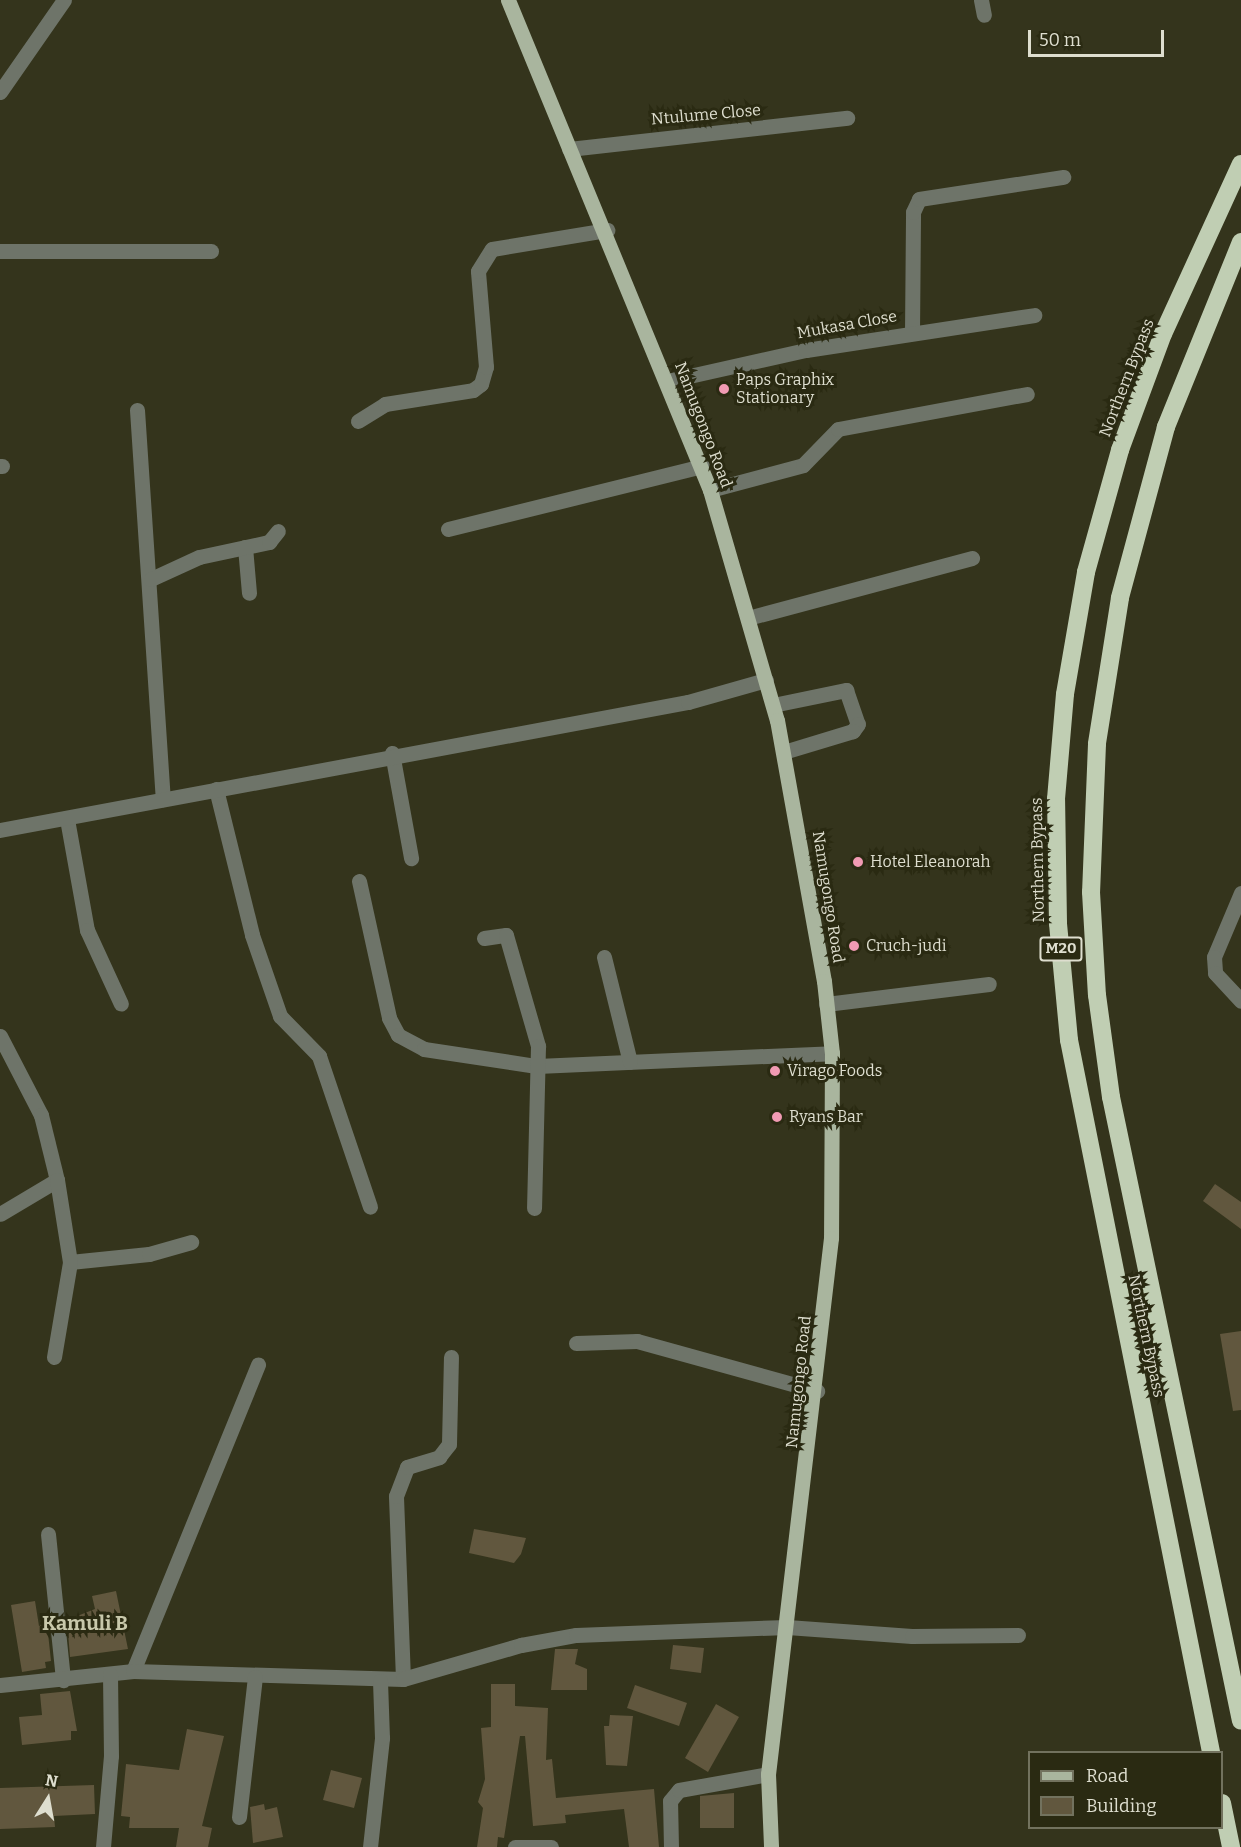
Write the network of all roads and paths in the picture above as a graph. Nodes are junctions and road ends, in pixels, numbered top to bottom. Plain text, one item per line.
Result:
1 (64, 0) edge
2 (508, 0) edge
3 (3, 82) edge
4 (847, 118) dead end
5 (569, 148) junction
6 (1241, 164) edge
7 (1063, 177) dead end
8 (607, 230) junction
9 (1241, 242) edge
10 (0, 251) edge
11 (211, 251) dead end
12 (1034, 315) dead end
13 (912, 332) junction
14 (667, 381) junction
15 (1026, 394) dead end
16 (137, 410) dead end
17 (358, 421) dead end
18 (702, 466) junction
19 (710, 490) junction
20 (448, 529) dead end
21 (278, 531) dead end
22 (245, 547) junction
23 (972, 558) dead end
24 (151, 579) junction
25 (249, 593) dead end
26 (748, 618) junction
27 (766, 680) junction
28 (773, 705) junction
29 (784, 752) junction
30 (392, 753) junction
31 (216, 789) junction
32 (163, 799) junction
33 (67, 819) junction
34 (0, 830) edge
35 (411, 858) dead end
36 (359, 881) dead end
37 (1241, 893) edge
38 (484, 938) dead end
39 (604, 957) dead end
40 (989, 984) dead end
41 (1241, 1001) edge
42 (121, 1004) dead end
43 (826, 1004) junction
44 (0, 1036) edge
45 (832, 1053) junction
46 (630, 1062) junction
47 (537, 1066) junction
48 (57, 1180) junction
49 (370, 1207) dead end
50 (534, 1208) dead end
51 (0, 1214) edge
52 (191, 1242) dead end
53 (70, 1262) junction
54 (576, 1343) dead end
55 (54, 1357) dead end
56 (451, 1357) dead end
57 (258, 1365) dead end
58 (817, 1391) junction
59 (48, 1534) dead end
60 (787, 1627) junction
61 (1018, 1635) dead end
62 (133, 1671) junction
63 (110, 1674) junction
64 (255, 1677) junction
65 (403, 1679) junction
66 (63, 1680) junction
67 (380, 1681) junction
68 (0, 1685) edge
69 (1241, 1721) edge
70 (1211, 1751) edge
71 (768, 1774) junction
72 (1223, 1812) edge
73 (238, 1817) dead end
74 (103, 1847) edge
75 (370, 1847) edge
76 (515, 1847) edge
77 (551, 1847) edge
78 (670, 1847) edge
79 (771, 1847) edge
80 (1231, 1847) edge

1 - 3 street
2 - 5 main road, Namugongo Road
4 - 5 street, Ntulume Close
5 - 8 main road, Namugongo Road
6 - 70 highway, Northern Bypass / M20
7 - 13 street
8 - 14 main road, Namugongo Road
8 - 17 street
9 - 69 highway, Northern Bypass / M20
10 - 11 street
12 - 13 street, Mukasa Close
13 - 14 street, Mukasa Close
14 - 18 main road, Namugongo Road
15 - 19 street
16 - 24 street
18 - 19 main road, Namugongo Road
18 - 20 street
19 - 26 main road, Namugongo Road
21 - 22 street
22 - 24 street
22 - 25 street
23 - 26 street
24 - 32 street
26 - 27 main road, Namugongo Road
27 - 28 main road, Namugongo Road
27 - 30 street
28 - 29 main road, Namugongo Road
28 - 29 street
29 - 43 main road, Namugongo Road
30 - 31 street
30 - 35 street
31 - 32 street
31 - 49 street
32 - 33 street
33 - 34 street
33 - 42 street
36 - 47 street
37 - 41 street
38 - 47 street
39 - 46 street
40 - 43 street
43 - 45 main road, Namugongo Road
44 - 48 street
45 - 46 street
45 - 58 main road, Namugongo Road
46 - 47 street
47 - 50 street
48 - 51 street
48 - 53 street
52 - 53 street
53 - 55 street
54 - 58 street
56 - 65 street
57 - 62 street
58 - 60 main road, Namugongo Road
59 - 66 street
60 - 61 street
60 - 65 street
60 - 71 main road, Namugongo Road
62 - 63 street
62 - 64 street
63 - 66 street
63 - 74 street
64 - 67 street
64 - 73 street
65 - 67 street
66 - 68 street
67 - 75 street
71 - 78 street
71 - 79 main road, Namugongo Road
72 - 80 highway
76 - 77 street

